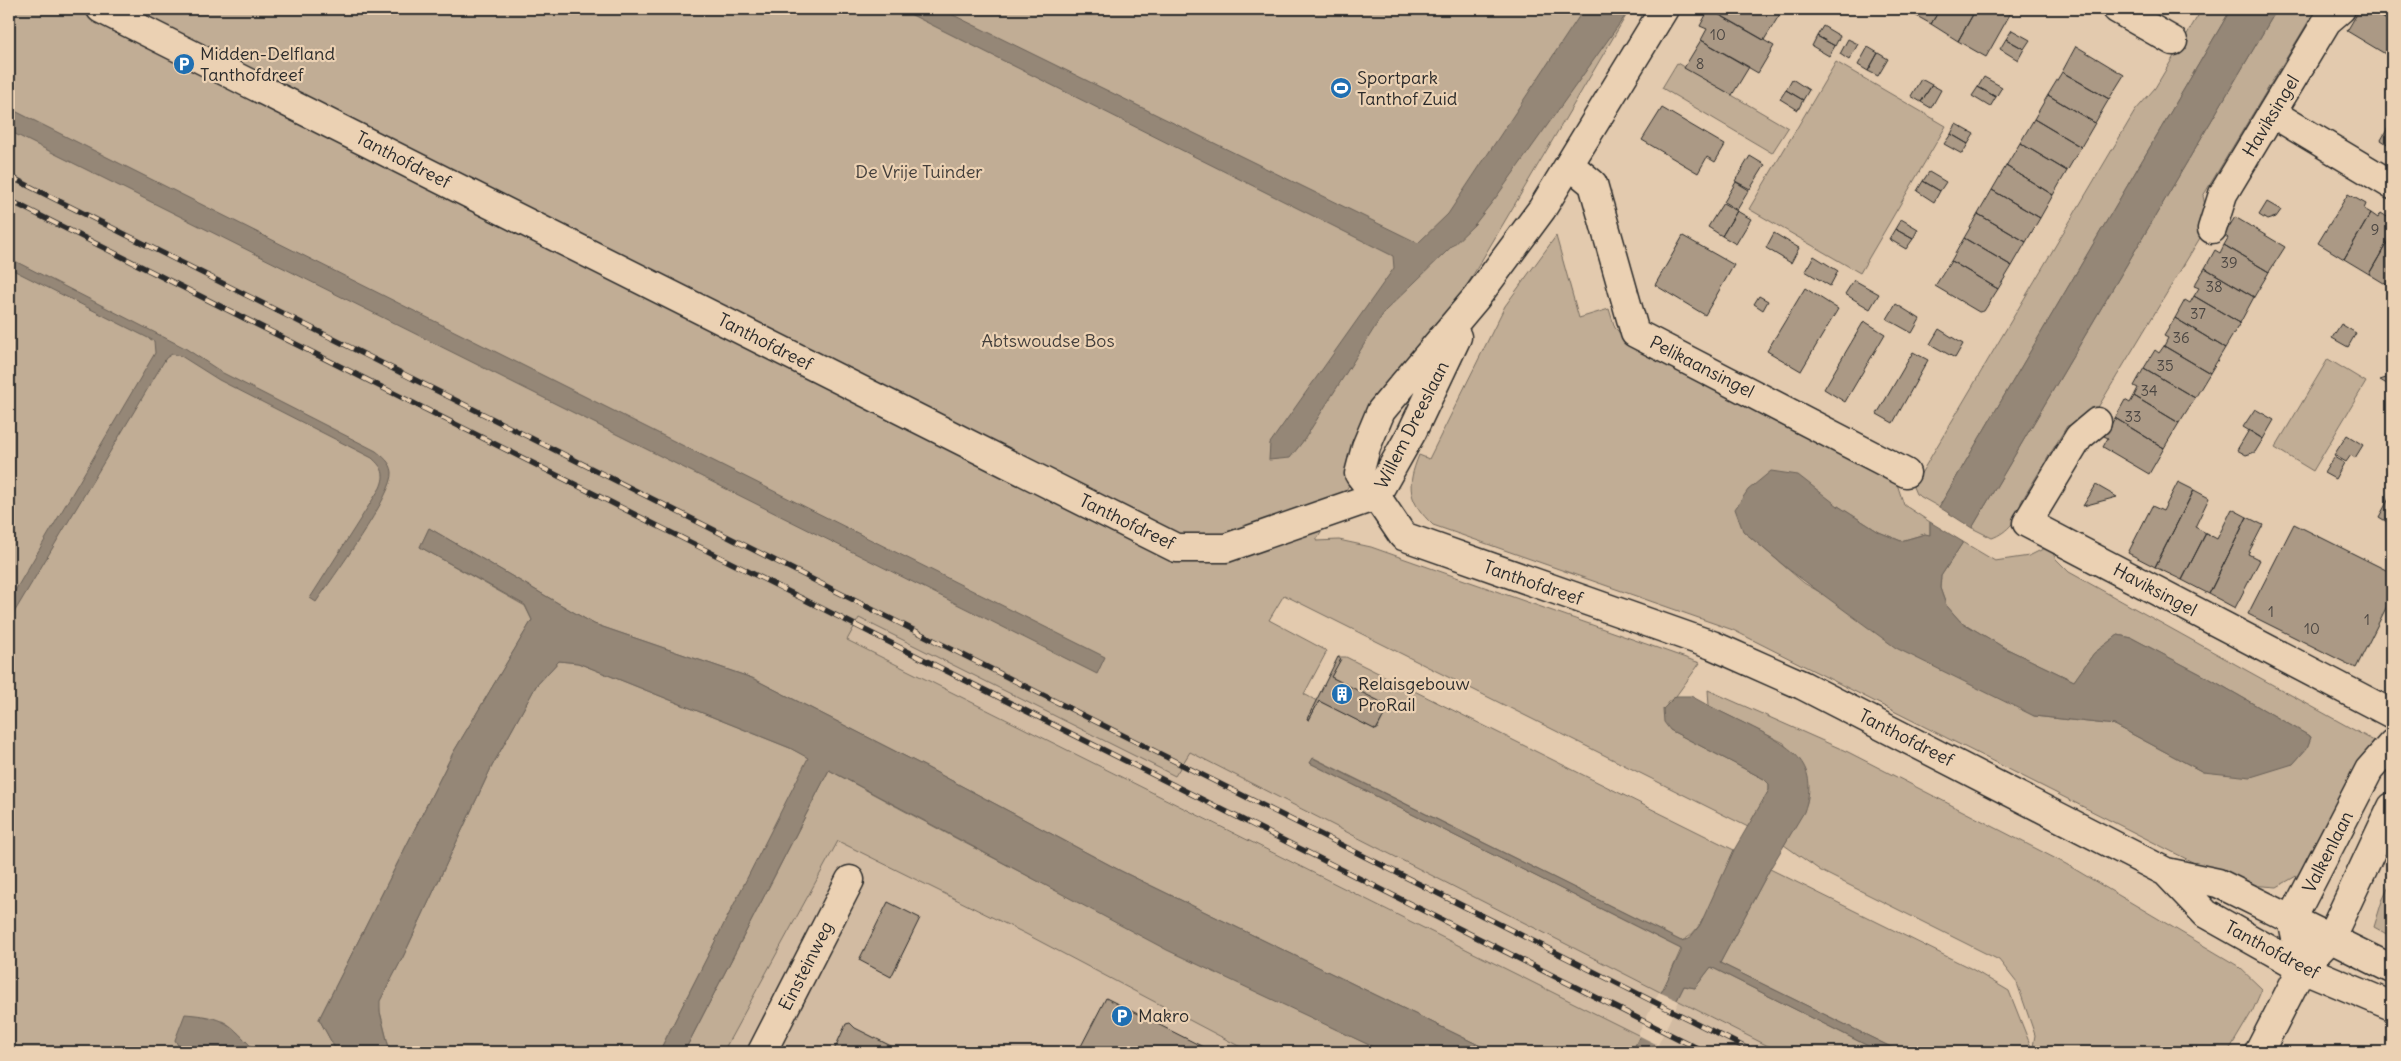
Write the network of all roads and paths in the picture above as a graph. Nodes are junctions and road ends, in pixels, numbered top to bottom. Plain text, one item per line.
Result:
1 (101, 9) edge
2 (1664, 9) edge
3 (2117, 9) edge
4 (2341, 9) edge
5 (2174, 41) dead end
6 (2272, 113) junction
7 (1570, 166) junction
8 (2392, 185) edge
9 (2212, 229) dead end
10 (1476, 298) junction
11 (2097, 422) dead end
12 (1906, 472) dead end
13 (1376, 496) junction
14 (2392, 714) edge
15 (2392, 744) edge
16 (2392, 807) edge
17 (2166, 872) junction
18 (850, 880) dead end
19 (2292, 919) junction
20 (2330, 939) junction
21 (2302, 968) junction
22 (2392, 969) edge
23 (2392, 1006) edge
24 (762, 1052) edge
25 (2259, 1052) edge

1 - 13 street, Tanthofdreef
2 - 7 street, Willem Dreeslaan
3 - 5 street
4 - 6 street, Haviksingel
6 - 8 street
6 - 9 street, Haviksingel
7 - 10 street, Willem Dreeslaan
7 - 12 street, Pelikaansingel
10 - 13 street, Willem Dreeslaan
10 - 13 street, Willem Dreeslaan
11 - 14 street, Haviksingel
13 - 17 street, Tanthofdreef
15 - 19 street, Valkenlaan
16 - 20 street
17 - 19 street, Tanthofdreef
17 - 21 street, Tanthofdreef
18 - 24 street, Einsteinweg
19 - 20 street, Tanthofdreef
19 - 21 street
20 - 21 street
20 - 22 street, Tanthofdreef
21 - 23 street, Tanthofdreef
21 - 25 street

